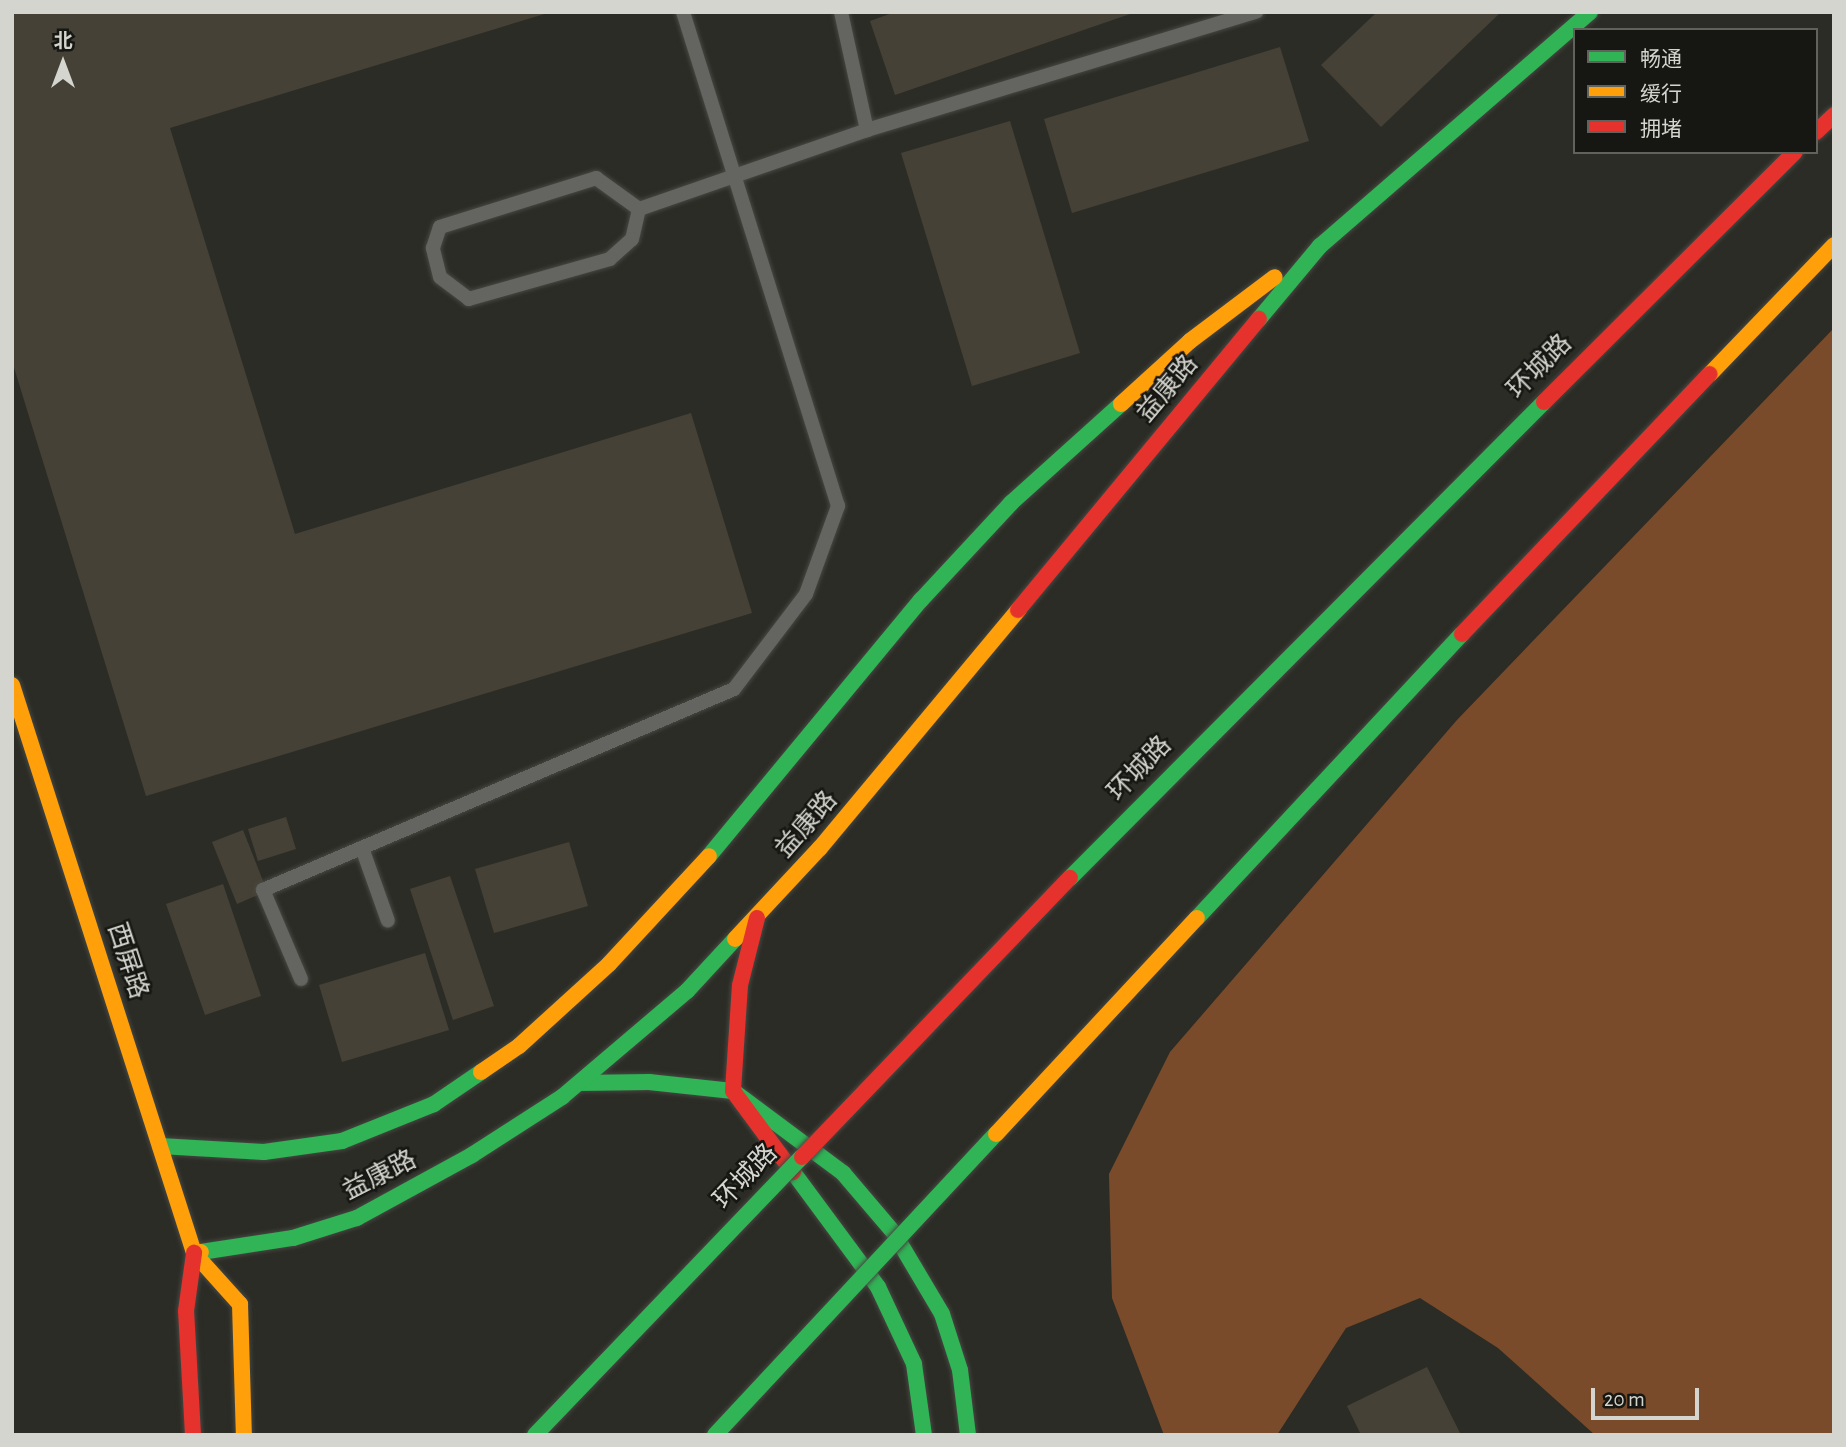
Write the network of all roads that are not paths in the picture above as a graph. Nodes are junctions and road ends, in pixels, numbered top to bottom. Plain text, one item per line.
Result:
1 (683, 12) edge
2 (841, 12) edge
3 (1256, 12) edge
4 (1590, 12) edge
5 (1236, 15) edge
6 (1834, 115) edge
7 (1818, 130) edge
8 (867, 131) junction
9 (1793, 154) edge
10 (732, 177) junction
11 (639, 209) junction
12 (1834, 245) edge
13 (1320, 246) junction
14 (12, 685) edge
15 (362, 848) junction
16 (757, 918) junction
17 (388, 920) dead end
18 (301, 979) dead end
19 (579, 1083) junction
20 (733, 1091) junction
21 (160, 1146) junction
22 (194, 1253) junction
23 (193, 1435) edge
24 (244, 1435) edge
25 (535, 1435) edge
26 (715, 1435) edge
27 (924, 1435) edge
28 (968, 1435) edge

1 - 10 lane
2 - 8 lane
3 - 5 lane
4 - 13 main road, 益康路
5 - 8 lane
6 - 7 main road
8 - 10 lane
9 - 25 main road, 环城路, bridge
10 - 11 lane
10 - 15 lane
11 - 11 lane
12 - 26 main road, bridge
13 - 16 main road, 益康路
13 - 21 main road, 益康路
14 - 21 main road, 西屏路
15 - 17 lane
15 - 18 lane
16 - 19 main road, 益康路
16 - 20 main road
19 - 20 main road
19 - 22 main road, 益康路
20 - 27 main road
20 - 28 main road
21 - 22 main road, 西屏路
22 - 23 main road
22 - 24 main road

